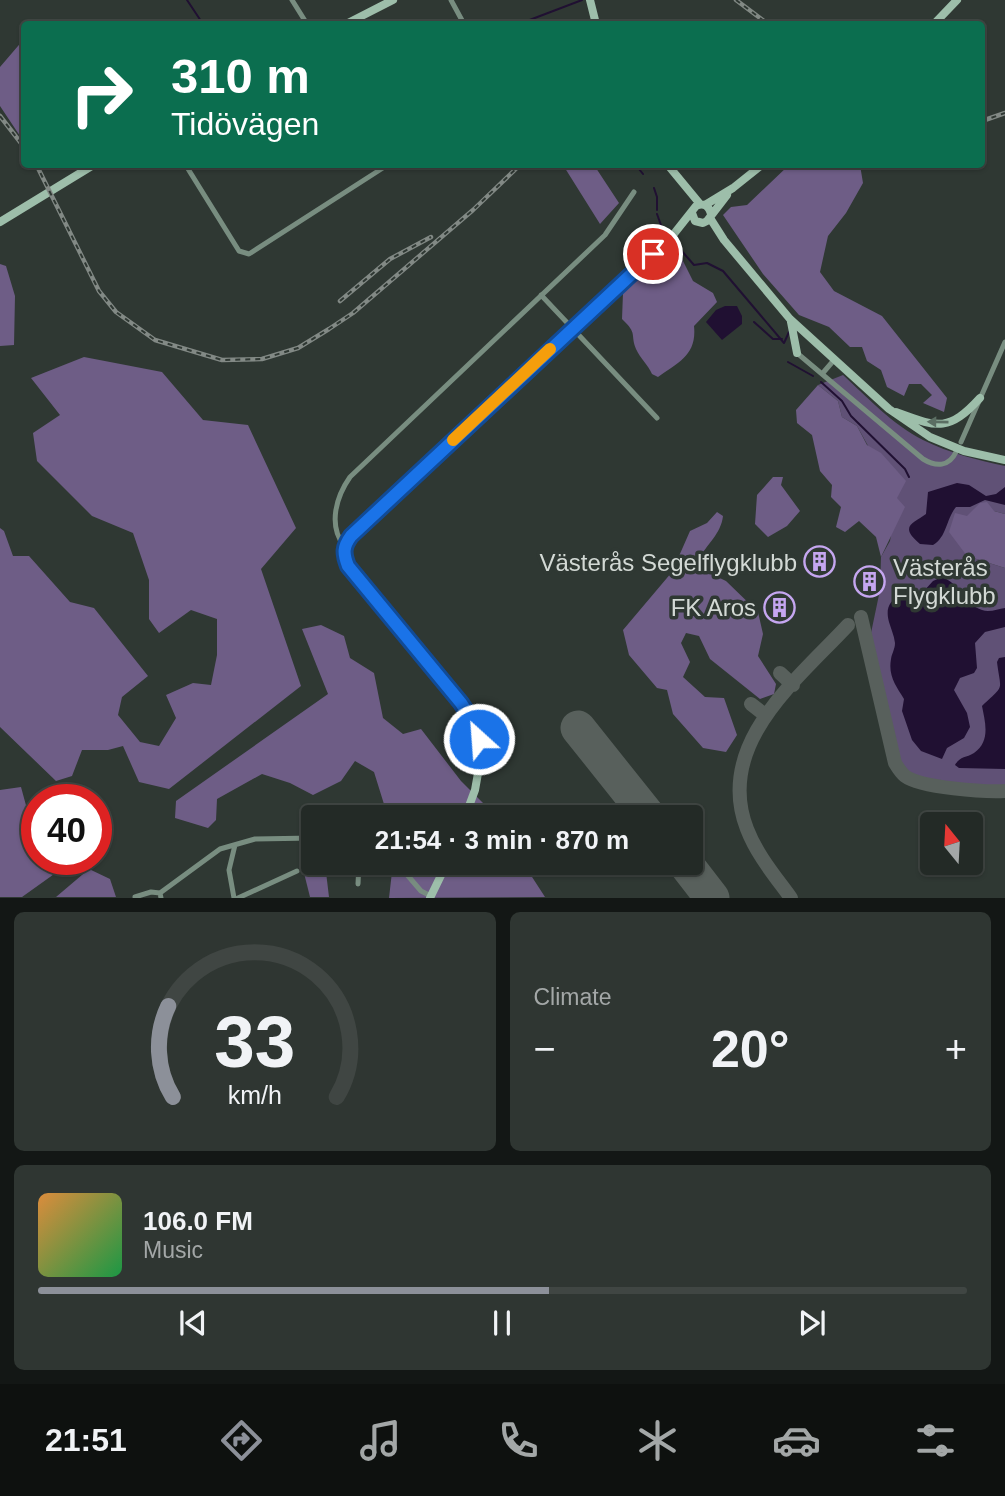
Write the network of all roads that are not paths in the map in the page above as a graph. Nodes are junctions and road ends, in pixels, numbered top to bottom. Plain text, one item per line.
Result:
1 (292, 0) edge
2 (393, 0) edge
3 (451, 0) edge
4 (590, 0) edge
5 (957, 0) edge
6 (305, 21) edge
7 (352, 21) edge
8 (462, 21) edge
9 (595, 21) edge
10 (937, 21) edge
11 (88, 168) edge
12 (187, 168) edge
13 (383, 168) edge
14 (670, 168) edge
15 (758, 168) edge
16 (733, 188) junction
17 (634, 192) dead end
18 (697, 208) junction
19 (706, 220) junction
20 (0, 222) edge
21 (673, 235) junction
22 (541, 295) junction
23 (790, 319) junction
24 (572, 328) junction
25 (1005, 342) edge
26 (797, 353) joint
27 (834, 360) junction
28 (822, 374) junction
29 (980, 398) junction
30 (889, 409) junction
31 (657, 418) dead end
32 (961, 442) dead end
33 (956, 452) dead end
34 (1005, 460) edge
35 (344, 546) junction
36 (469, 805) edge
37 (301, 838) edge
38 (235, 845) junction
39 (285, 866) dead end
40 (296, 871) dead end
41 (358, 875) edge
42 (407, 875) edge
43 (441, 875) edge
44 (286, 877) junction
45 (358, 884) dead end
46 (161, 895) edge
47 (135, 897) edge
48 (431, 897) edge
49 (236, 898) edge

1 - 6 street
2 - 7 street
3 - 8 street
4 - 9 street
5 - 10 street
11 - 20 street
12 - 13 street
14 - 18 street
15 - 16 street
16 - 18 street
16 - 19 street
17 - 22 street
18 - 19 street
18 - 19 street
18 - 21 street
19 - 21 street
19 - 23 street
21 - 24 street
22 - 24 street
22 - 35 street
23 - 26 street
23 - 27 street
24 - 31 street
24 - 35 street
25 - 29 street
26 - 28 street
27 - 28 street
27 - 30 street
28 - 33 street
29 -> 30 street
29 - 32 street
30 - 34 street
35 - 36 street
37 - 38 street
38 - 46 street
38 - 49 street
39 - 44 street
40 - 44 street
41 - 45 street
42 - 48 street
43 - 48 street
44 - 49 street
46 - 47 street

